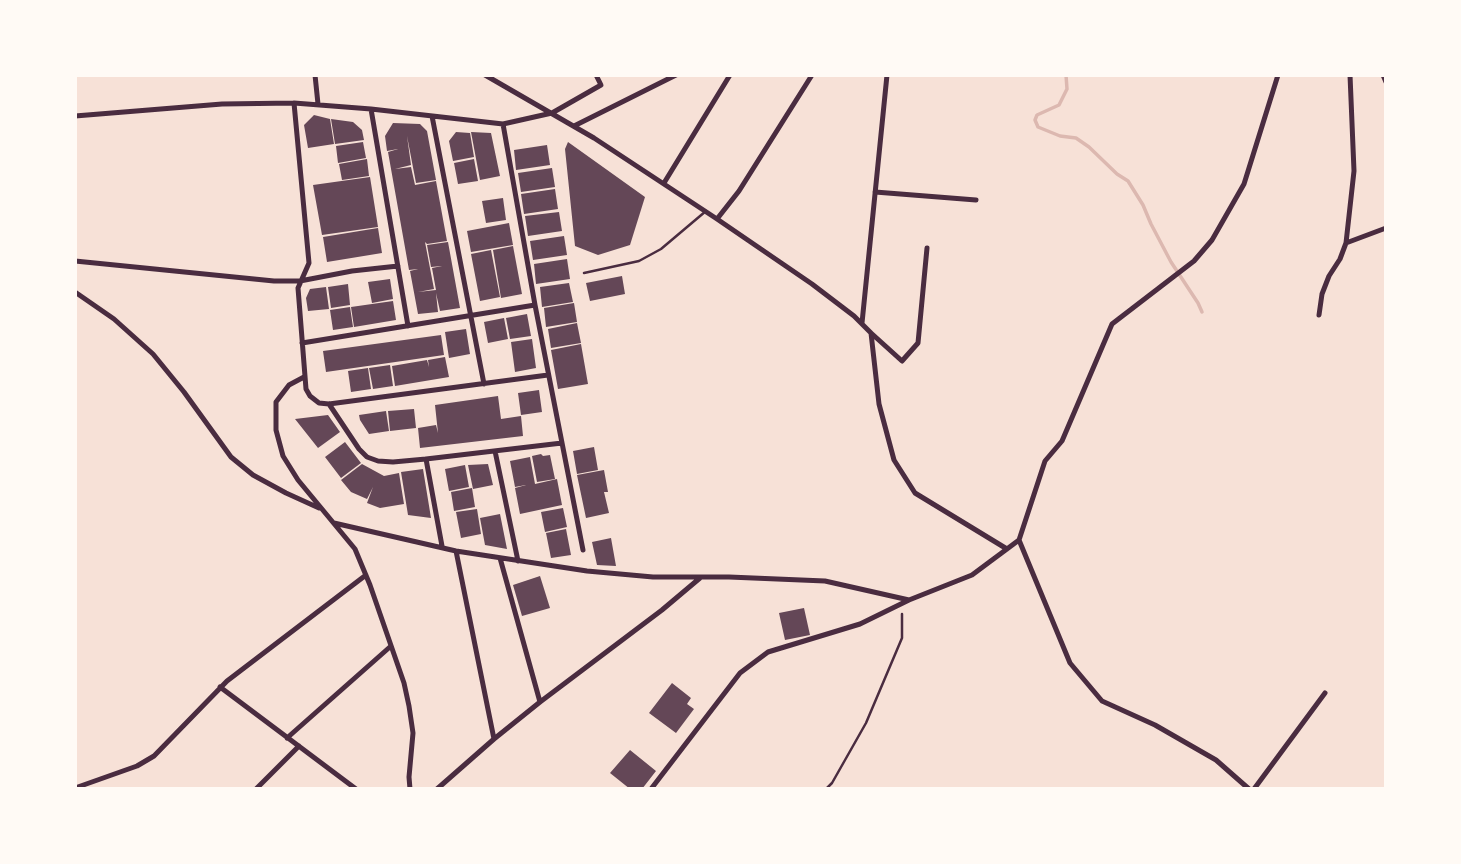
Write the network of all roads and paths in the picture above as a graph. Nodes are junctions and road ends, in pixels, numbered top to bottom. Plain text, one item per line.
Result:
1 (315, 75) edge
2 (485, 75) edge
3 (596, 75) edge
4 (676, 75) edge
5 (730, 75) edge
6 (812, 75) edge
7 (887, 75) edge
8 (1278, 75) edge
9 (1350, 75) edge
10 (1383, 75) edge
11 (1386, 82) edge
12 (295, 103) junction
13 (318, 104) junction
14 (371, 109) junction
15 (552, 113) junction
16 (75, 116) edge
17 (432, 116) junction
18 (503, 124) junction
19 (574, 126) junction
20 (664, 183) junction
21 (875, 192) junction
22 (976, 200) dead end
23 (706, 211) junction
24 (717, 219) junction
25 (1386, 228) edge
26 (1346, 243) junction
27 (927, 247) dead end
28 (75, 261) edge
29 (398, 266) junction
30 (584, 273) dead end
31 (300, 281) junction
32 (75, 292) edge
33 (535, 305) junction
34 (1319, 315) dead end
35 (471, 316) junction
36 (862, 323) junction
37 (408, 326) junction
38 (871, 333) junction
39 (302, 344) junction
40 (548, 375) junction
41 (304, 377) junction
42 (484, 383) junction
43 (329, 404) junction
44 (562, 443) junction
45 (495, 451) junction
46 (426, 459) junction
47 (322, 509) junction
48 (334, 523) junction
49 (1019, 540) junction
50 (442, 547) junction
51 (1007, 549) junction
52 (583, 550) dead end
53 (457, 551) junction
54 (500, 558) junction
55 (518, 561) junction
56 (366, 575) junction
57 (700, 578) junction
58 (909, 600) junction
59 (902, 603) junction
60 (391, 646) junction
61 (220, 687) junction
62 (1325, 693) dead end
63 (540, 702) junction
64 (287, 737) junction
65 (494, 739) junction
66 (299, 746) junction
67 (75, 788) edge
68 (256, 789) edge
69 (356, 789) edge
70 (410, 789) edge
71 (437, 789) edge
72 (651, 789) edge
73 (826, 789) edge
74 (1249, 789) edge
75 (1254, 789) edge

1 - 13 street
2 - 15 street
3 - 15 street
4 - 19 street
5 - 20 street
6 - 24 street
7 - 21 street
8 - 49 street
9 - 26 street
10 - 11 street
12 - 13 street
12 - 16 street
12 - 31 street
13 - 14 street
14 - 17 street
14 - 29 street
15 - 18 street
15 - 19 street
17 - 18 street
17 - 35 street
18 - 33 street
19 - 20 street
20 - 23 street
21 - 22 street
21 - 36 street
23 - 24 street
23 - 30 lane
24 - 36 street
25 - 26 street
26 - 34 street
27 - 38 street
28 - 31 street
29 - 31 street
29 - 37 street
31 - 39 street
32 - 47 street
33 - 35 street
33 - 40 street
35 - 37 street
35 - 42 street
36 - 38 street
37 - 39 street
38 - 51 street
39 - 41 street
40 - 42 street
40 - 44 street
41 - 43 street
41 - 47 street
42 - 43 street
43 - 46 street
44 - 45 street
44 - 52 street
45 - 46 street
45 - 55 street
46 - 50 street
47 - 48 street
48 - 50 street
48 - 56 street
49 - 51 street
49 - 74 street
50 - 53 street
51 - 58 street
53 - 54 street
53 - 65 street
54 - 55 street
54 - 63 street
55 - 57 street
56 - 60 street
56 - 61 street
57 - 58 street
57 - 63 street
58 - 59 street
59 - 72 street
59 - 73 path
60 - 64 street
60 - 70 street
61 - 64 street
61 - 67 street
62 - 75 street
63 - 65 street
64 - 66 street
65 - 71 street
66 - 68 street
66 - 69 street

